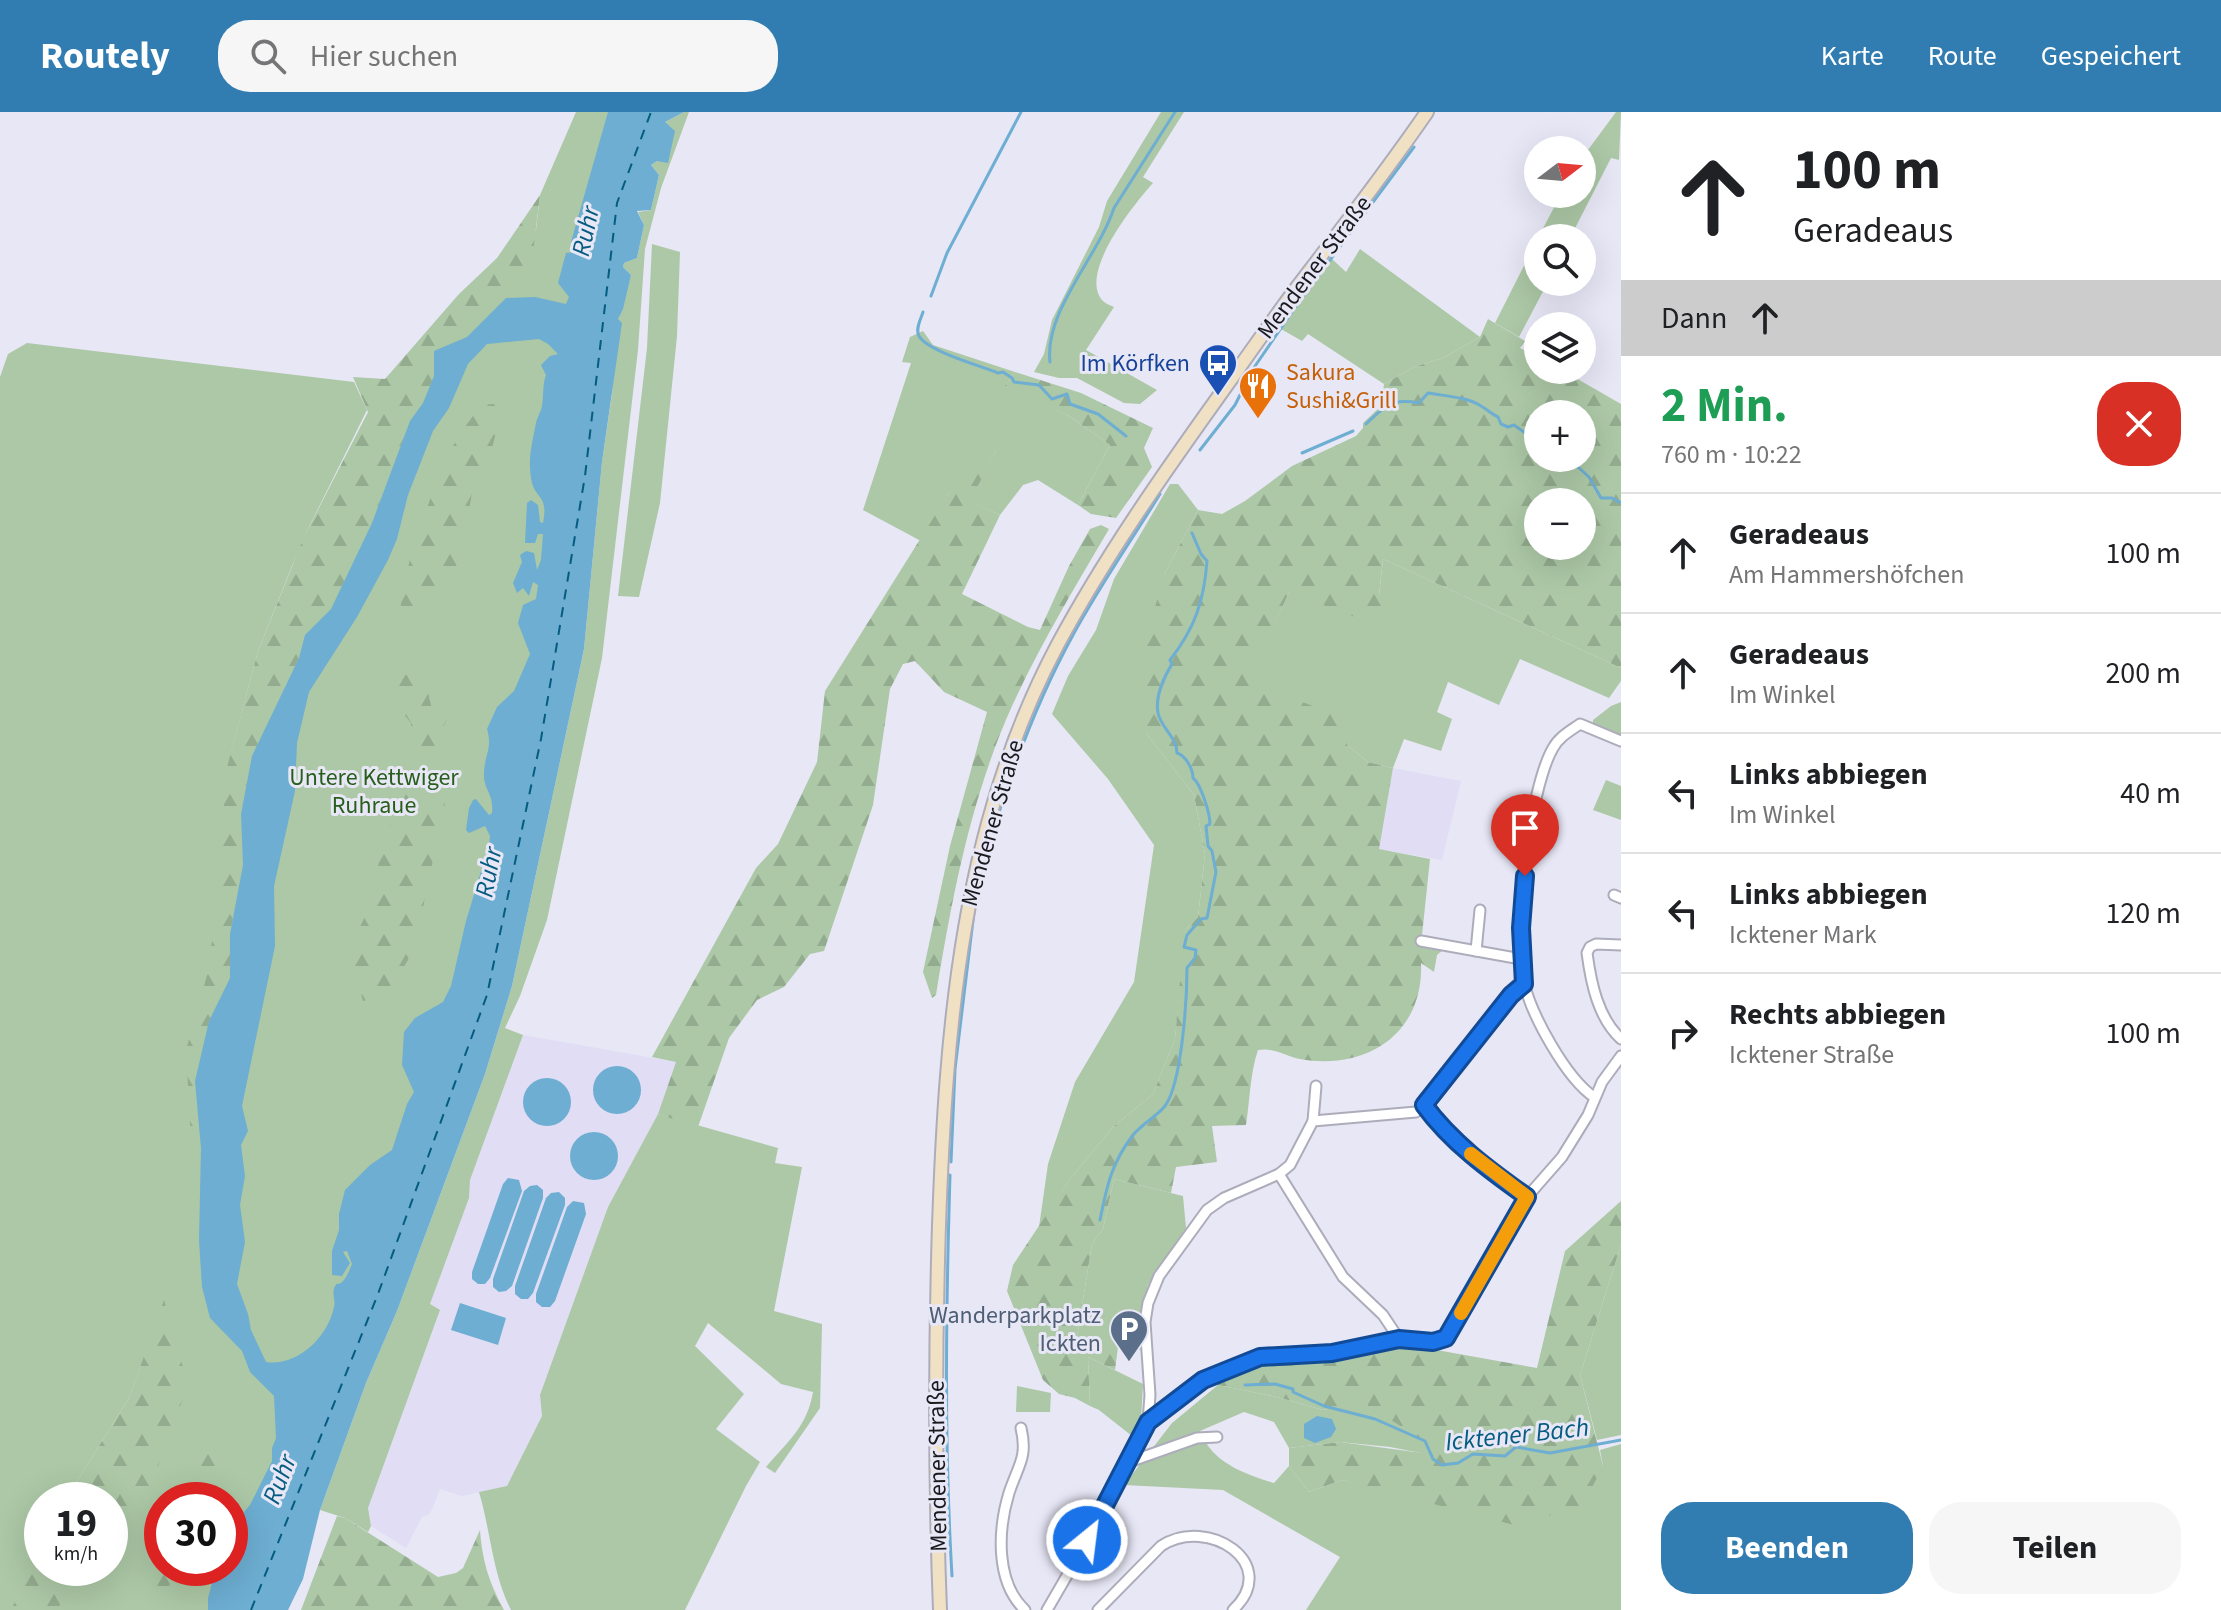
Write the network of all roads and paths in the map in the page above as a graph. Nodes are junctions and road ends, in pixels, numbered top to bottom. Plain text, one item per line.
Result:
1 (1427, 112) edge
2 (1621, 741) edge
3 (1480, 910) dead end
4 (1421, 941) dead end
5 (1621, 945) edge
6 (1476, 951) junction
7 (1521, 959) junction
8 (1524, 984) junction
9 (1621, 1039) edge
10 (1621, 1056) edge
11 (1316, 1086) dead end
12 (1594, 1097) junction
13 (1424, 1105) junction
14 (1313, 1121) junction
15 (1279, 1174) junction
16 (1527, 1197) junction
17 (1399, 1339) junction
18 (1148, 1422) junction
19 (1021, 1428) dead end
20 (1217, 1437) dead end
21 (1129, 1462) junction
22 (940, 1610) edge
23 (1025, 1610) edge
24 (1047, 1610) edge
25 (1098, 1610) edge
26 (1233, 1610) edge

1 - 22 main road, Mendener Straße
2 - 7 street
3 - 6 street
4 - 6 street
5 - 9 street
6 - 7 street
7 - 8 street
8 - 12 street
8 - 13 street
10 - 12 street
11 - 14 street
12 - 16 street
13 - 14 street
13 - 16 street
14 - 15 street
15 - 17 street
15 - 18 street
16 - 17 street
17 - 18 street
18 - 21 street
19 - 23 street
20 - 21 street
21 - 24 street
25 - 26 street

